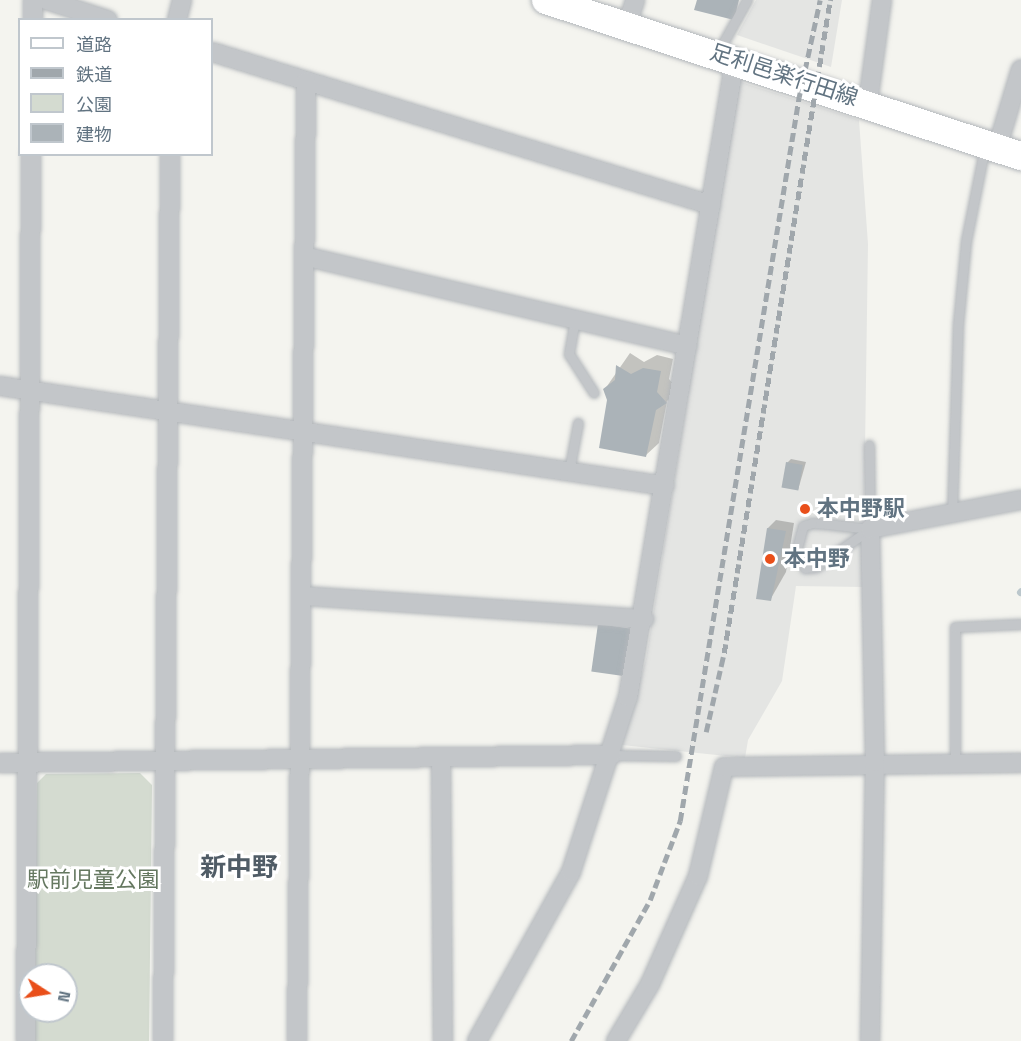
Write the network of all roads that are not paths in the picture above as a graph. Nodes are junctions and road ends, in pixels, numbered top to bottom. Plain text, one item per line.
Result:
1 (33, 0) edge
2 (46, 0) edge
3 (182, 0) edge
4 (546, 0) edge
5 (747, 0) edge
6 (882, 0) edge
7 (631, 13) edge
8 (33, 18) edge
9 (102, 18) edge
10 (178, 18) edge
11 (213, 52) edge
12 (726, 57) junction
13 (1021, 69) edge
14 (306, 81) junction
15 (868, 102) junction
16 (1002, 147) edge
17 (31, 156) edge
18 (170, 156) edge
19 (711, 205) junction
20 (308, 257) junction
21 (575, 319) junction
22 (688, 346) junction
23 (0, 386) edge
24 (29, 390) junction
25 (594, 393) dead end
26 (167, 414) junction
27 (578, 423) dead end
28 (306, 430) junction
29 (869, 445) dead end
30 (569, 471) junction
31 (665, 486) junction
32 (1021, 501) edge
33 (952, 514) junction
34 (870, 529) junction
35 (304, 596) junction
36 (645, 619) junction
37 (1021, 624) edge
38 (612, 755) junction
39 (676, 756) dead end
40 (303, 760) junction
41 (441, 760) junction
42 (27, 762) junction
43 (875, 762) junction
44 (0, 763) edge
45 (162, 763) junction
46 (955, 763) junction
47 (1021, 763) edge
48 (26, 1041) edge
49 (163, 1041) edge
50 (297, 1041) edge
51 (443, 1041) edge
52 (477, 1041) edge
53 (616, 1041) edge
54 (870, 1041) edge

1 - 8 street
2 - 9 street
3 - 10 street
4 - 7 main road, 足利邑楽行田線
5 - 12 lane
6 - 15 street
7 - 12 main road, 足利邑楽行田線
11 - 14 street
12 - 15 main road, 足利邑楽行田線
12 - 19 street
13 - 16 street
14 - 19 street
14 - 20 street
15 - 16 main road, 足利邑楽行田線
16 - 33 lane
17 - 24 street
18 - 26 street
19 - 22 street
20 - 21 street
20 - 28 street
21 - 22 street
21 - 25 lane
22 - 31 street
23 - 24 street
24 - 26 street
24 - 42 street
26 - 28 street
26 - 45 street
27 - 30 lane
28 - 30 street
28 - 35 street
29 - 34 lane
30 - 31 street
31 - 36 street
32 - 33 street
33 - 34 street
34 - 34 lane
34 - 43 street
35 - 36 street
35 - 40 street
36 - 38 street
37 - 46 lane
38 - 39 lane
38 - 41 street
38 - 52 street
40 - 41 street
40 - 45 street
40 - 50 street
41 - 51 street
42 - 44 street
42 - 45 street
42 - 48 street
43 - 46 street
43 - 53 street
43 - 54 street
45 - 49 street
46 - 47 street

